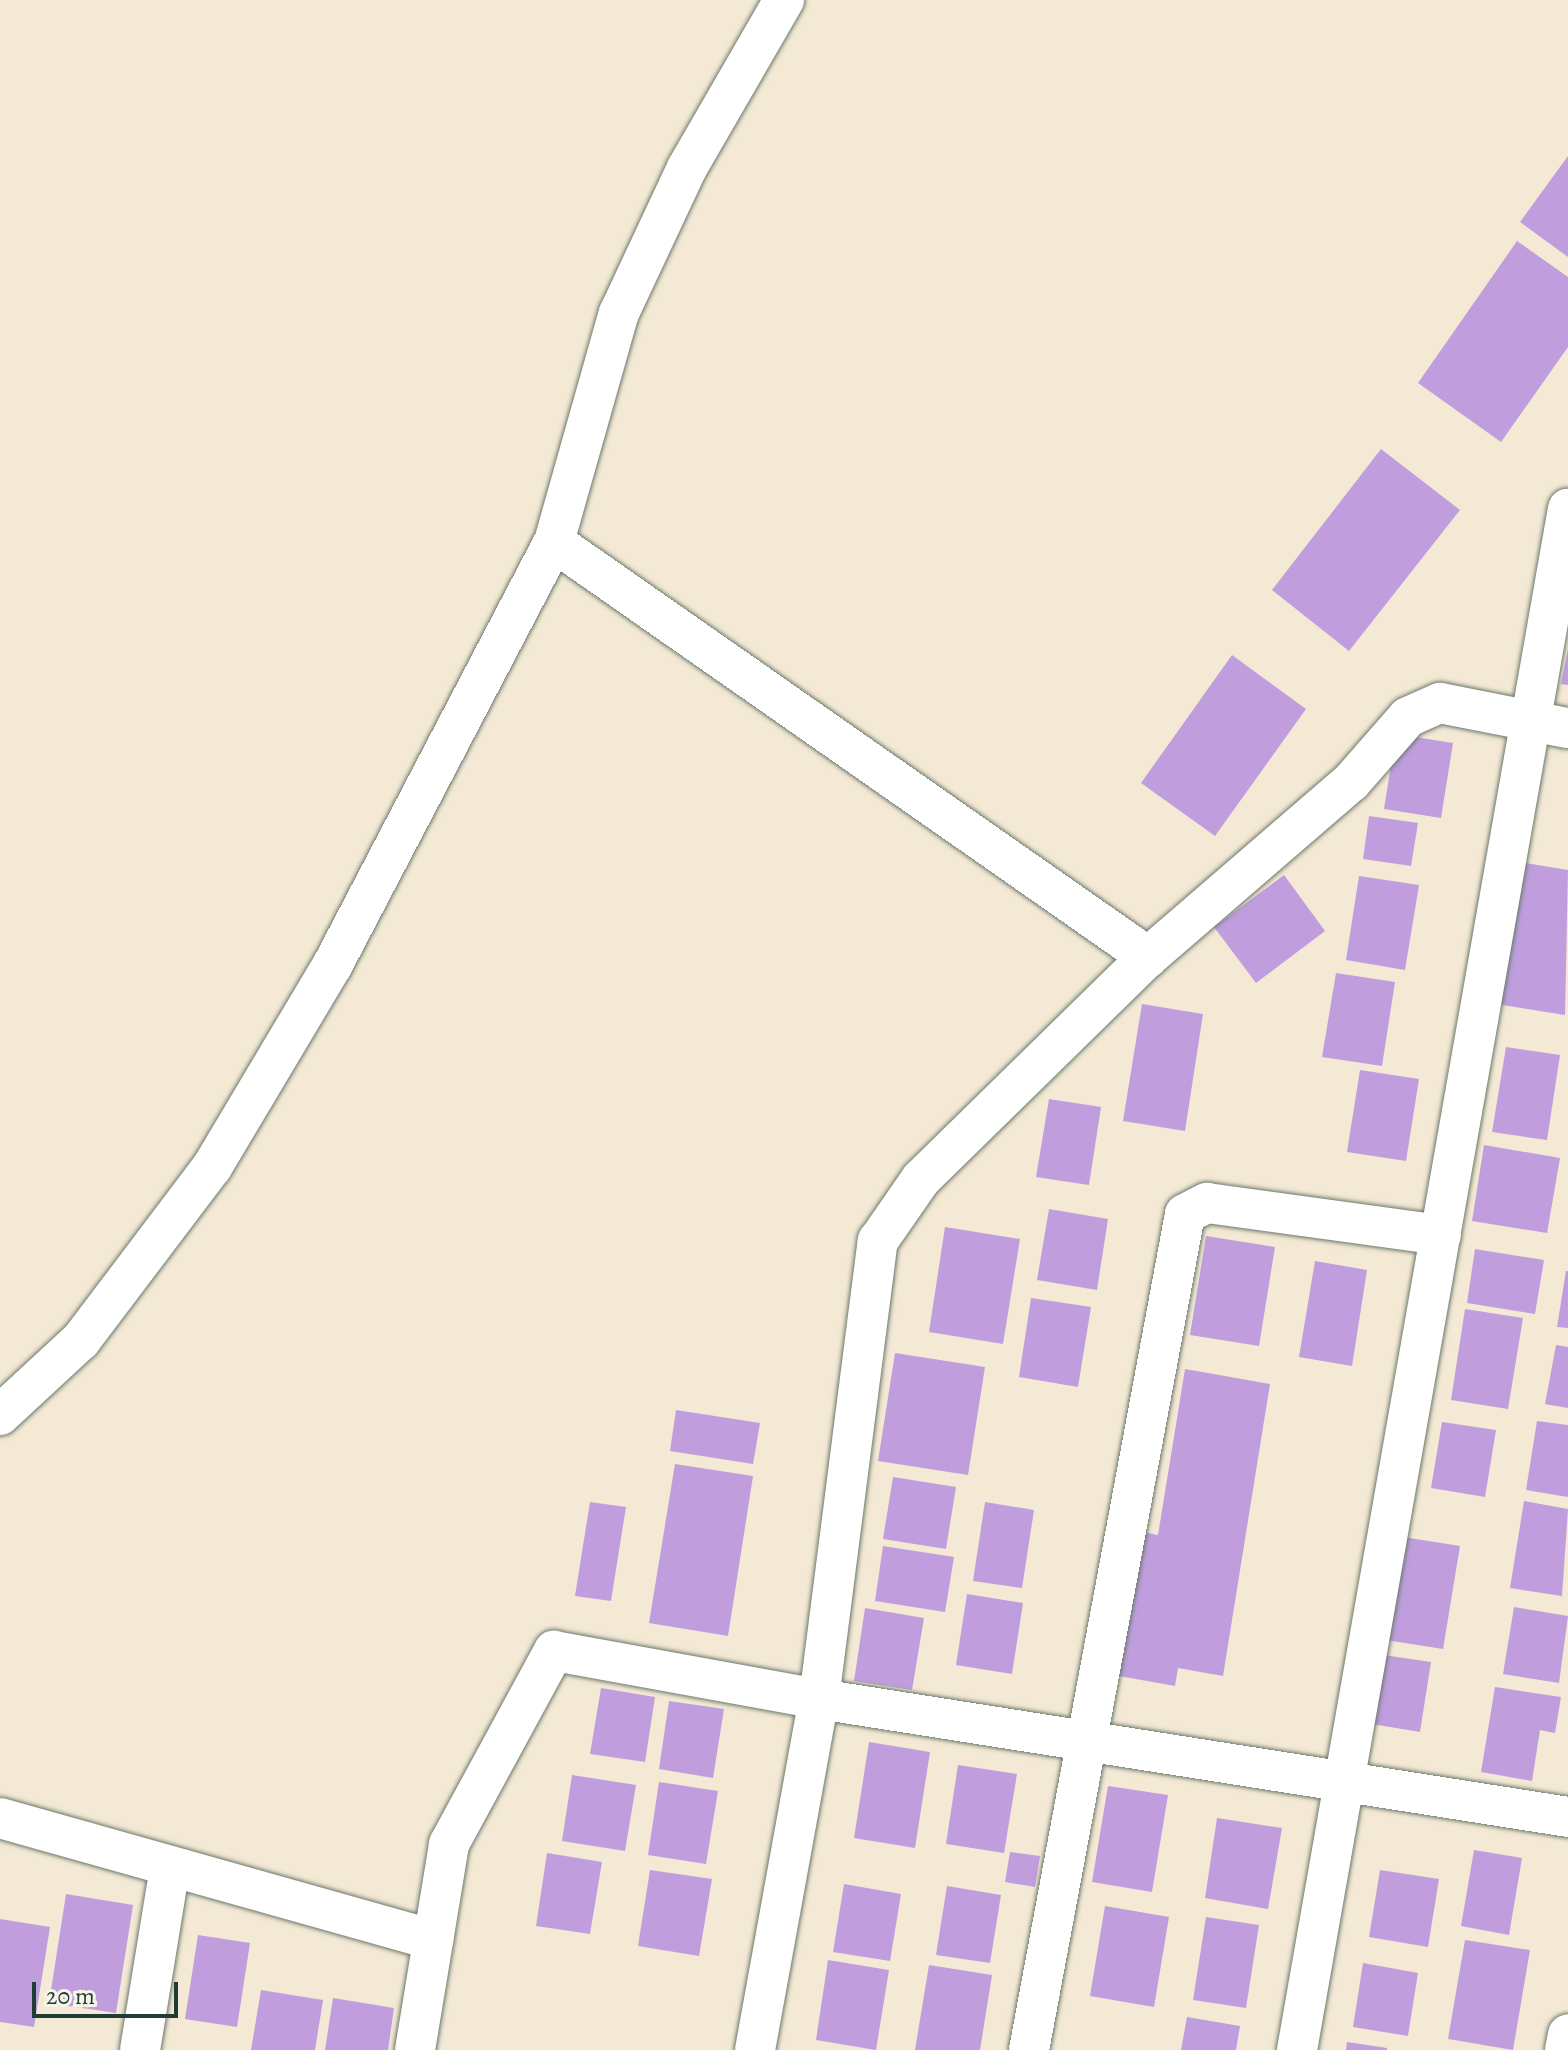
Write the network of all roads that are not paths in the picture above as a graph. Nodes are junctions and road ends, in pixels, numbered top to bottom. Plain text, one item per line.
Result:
1 (784, 0) edge
2 (1568, 509) edge
3 (554, 542) junction
4 (1528, 722) junction
5 (1568, 728) edge
6 (1148, 957) junction
7 (1441, 1235) junction
8 (0, 1415) edge
9 (819, 1699) junction
10 (1088, 1740) junction
11 (1344, 1785) junction
12 (1568, 1817) edge
13 (0, 1818) edge
14 (170, 1866) junction
15 (433, 1940) junction
16 (1568, 2034) edge
17 (140, 2050) edge
18 (415, 2050) edge
19 (755, 2050) edge
20 (1029, 2050) edge
21 (1297, 2050) edge
22 (1565, 2050) edge

1 - 3 street
2 - 4 street
3 - 6 street
3 - 8 street
4 - 5 street
4 - 6 street
4 - 7 street
6 - 9 street
7 - 10 street
7 - 11 street
9 - 10 street
9 - 15 street
9 - 19 street
10 - 11 street
10 - 20 street
11 - 12 street
11 - 21 street
13 - 14 street
14 - 15 street
14 - 17 street
15 - 18 street
16 - 22 street

